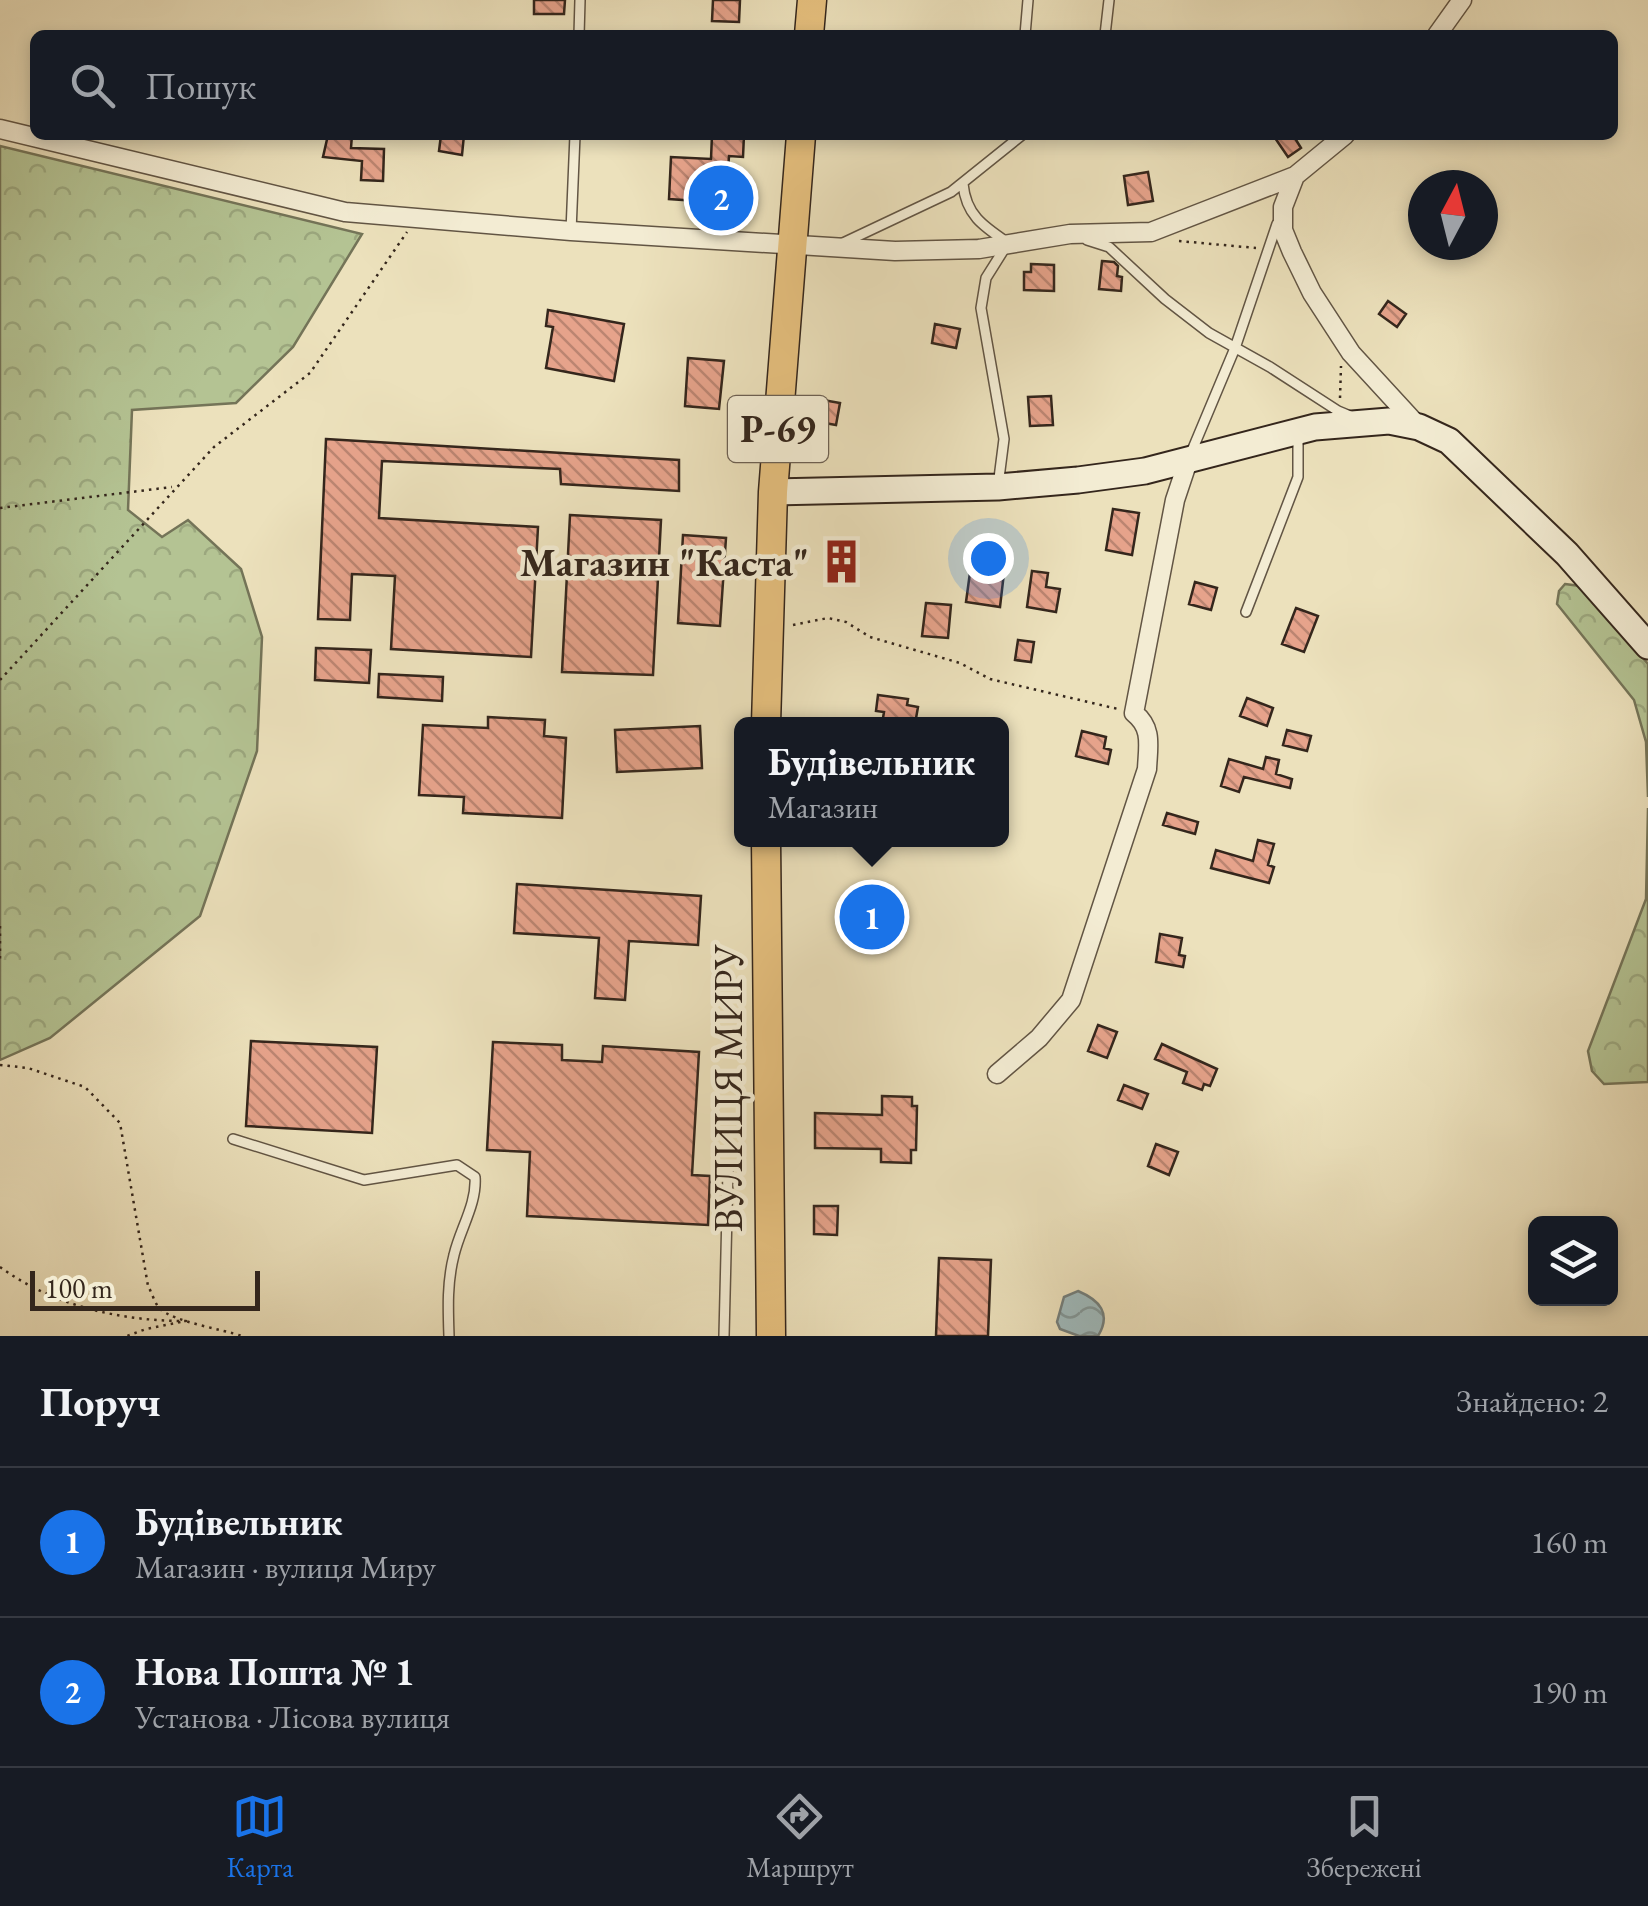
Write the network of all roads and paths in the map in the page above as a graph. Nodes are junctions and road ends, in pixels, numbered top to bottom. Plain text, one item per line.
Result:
1 (580, 0) edge
2 (812, 0) edge
3 (1028, 0) edge
4 (1108, 0) edge
5 (1462, 0) edge
6 (579, 30) edge
7 (809, 30) edge
8 (1025, 30) edge
9 (1105, 30) edge
10 (1441, 30) edge
11 (0, 128) edge
12 (30, 135) edge
13 (48, 140) edge
14 (575, 140) edge
15 (801, 140) edge
16 (1008, 140) edge
17 (1016, 140) edge
18 (1338, 140) edge
19 (1007, 148) junction
20 (1295, 176) junction
21 (962, 184) junction
22 (1283, 207) junction
23 (416, 218) junction
24 (571, 231) junction
25 (1070, 234) junction
26 (1174, 240) dead end
27 (1008, 242) junction
28 (791, 246) junction
29 (831, 248) junction
30 (1268, 250) junction
31 (1338, 334) junction
32 (1235, 348) junction
33 (1338, 412) junction
34 (1368, 422) junction
35 (1419, 427) junction
36 (1297, 432) junction
37 (1188, 460) junction
38 (998, 486) junction
39 (174, 487) junction
40 (773, 492) junction
41 (0, 508) edge
42 (1246, 612) dead end
43 (768, 632) junction
44 (1648, 646) edge
45 (0, 680) edge
46 (1134, 712) junction
47 (766, 717) edge
48 (766, 847) edge
49 (0, 926) edge
50 (0, 959) edge
51 (0, 1065) edge
52 (997, 1074) dead end
53 (233, 1139) dead end
54 (728, 1171) dead end
55 (0, 1267) edge
56 (186, 1322) junction
57 (126, 1336) edge
58 (242, 1336) edge
59 (449, 1336) edge
60 (724, 1336) edge
61 (770, 1336) edge

1 - 6 lane
2 - 7 main road
3 - 8 lane
4 - 9 lane
5 - 10 street
11 - 12 street
13 - 23 street
14 - 24 lane
15 - 28 main road, Р-69
16 - 19 lane
17 - 19 lane
18 - 20 street
19 - 21 lane
20 - 22 street
20 - 25 street
21 - 27 lane
21 - 29 lane
22 - 30 lane
22 - 31 street
23 - 24 street
23 - 39 path
24 - 28 street
25 - 27 street
25 - 32 lane
26 - 30 path
27 - 29 street
27 - 38 lane
28 - 29 street
28 - 40 main road, Р-69
30 - 32 lane
31 - 33 path
31 - 35 street
32 - 33 lane
32 - 37 lane
33 - 34 lane
34 - 35 street
34 - 36 street
35 - 44 street
36 - 37 street
36 - 42 lane
37 - 38 street
37 - 46 street
38 - 40 street
39 - 41 path
39 - 45 path
40 - 43 main road, Р-69
43 - 46 path
43 - 47 main road, Р-69
46 - 52 street
48 - 61 main road, ВУЛИЦЯ МИРУ
49 - 50 path
51 - 56 path
53 - 59 lane
54 - 60 lane
55 - 56 path
56 - 57 path
56 - 58 path

